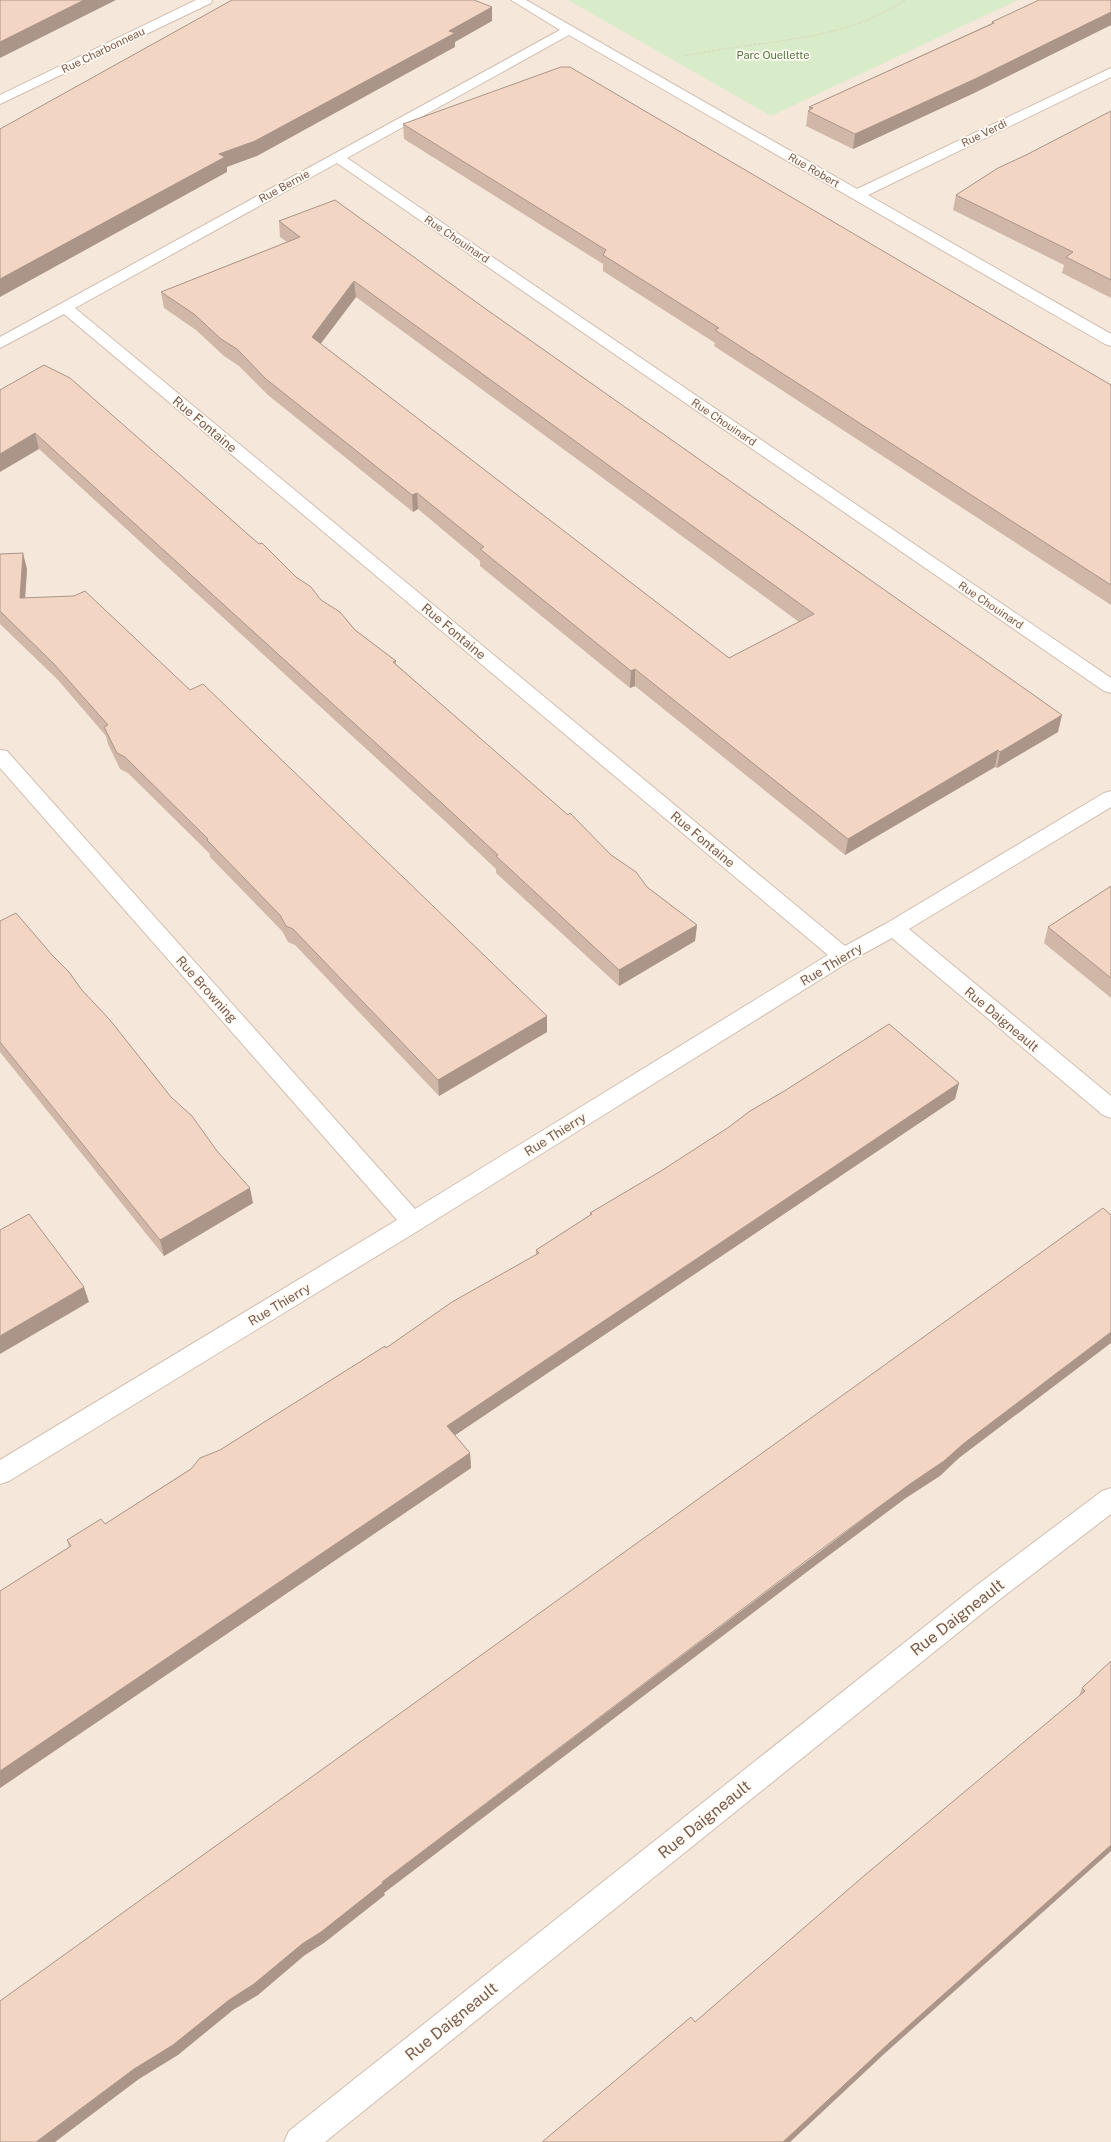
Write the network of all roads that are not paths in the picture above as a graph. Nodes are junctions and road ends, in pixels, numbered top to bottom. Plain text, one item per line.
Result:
1 (206, 0) edge
2 (517, 0) edge
3 (569, 30) junction
4 (1111, 72) edge
5 (0, 100) edge
6 (337, 157) junction
7 (857, 195) junction
8 (66, 307) junction
9 (1111, 341) edge
10 (0, 343) edge
11 (1111, 688) edge
12 (0, 756) edge
13 (1111, 798) edge
14 (894, 928) junction
15 (843, 956) junction
16 (1111, 1109) edge
17 (413, 1222) junction
18 (0, 1473) edge
19 (1111, 1499) edge
20 (300, 2142) edge

1 - 5 street, Rue Charbonneau
2 - 3 street, Rue Robert
3 - 6 street, Rue Bernie
3 - 7 street, Rue Robert
4 - 7 street, Rue Verdi
6 - 8 street, Rue Bernie
6 - 11 street, Rue Chouinard
7 - 9 street, Rue Robert
8 - 10 street, Rue Bernie
8 - 15 street, Rue Fontaine
12 - 17 street, Rue Browning
13 - 14 street, Rue Thierry
14 - 15 street, Rue Thierry
14 - 16 street, Rue Daigneault
15 - 17 street, Rue Thierry
17 - 18 street, Rue Thierry
19 - 20 street, Rue Daigneault

